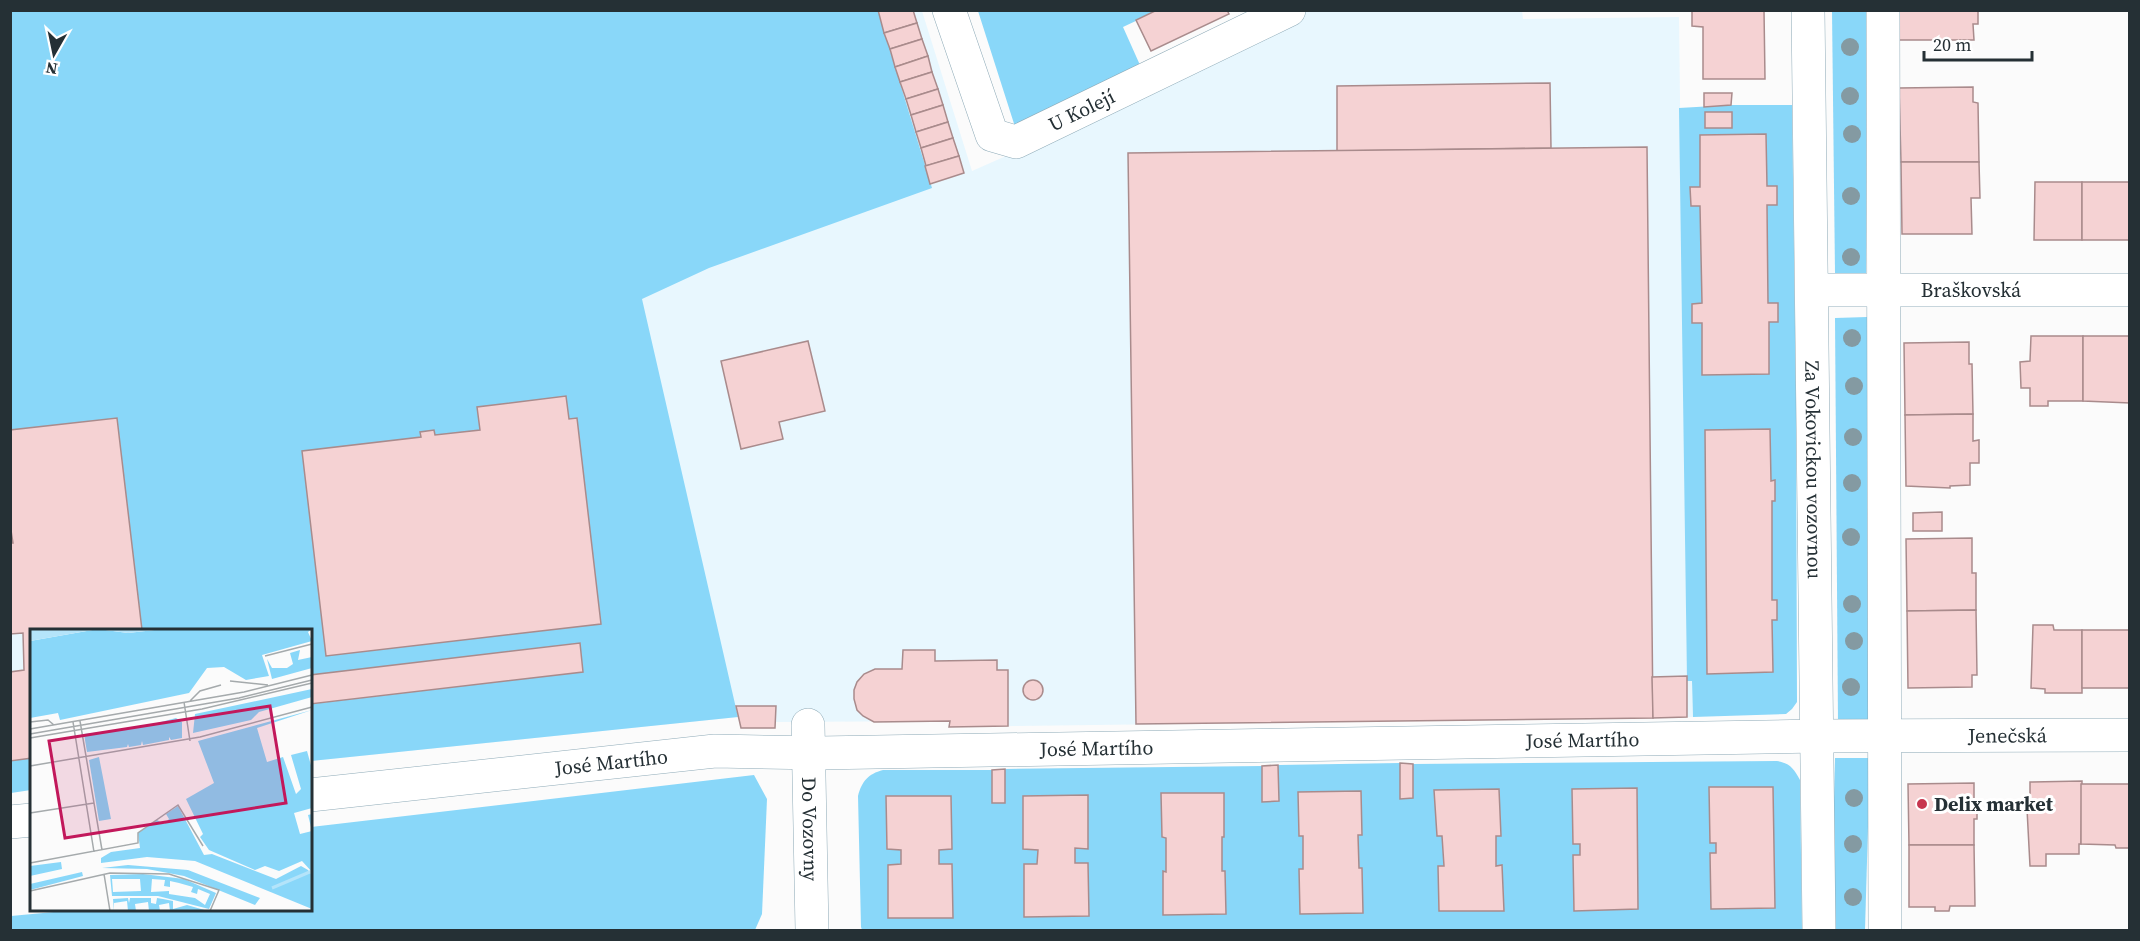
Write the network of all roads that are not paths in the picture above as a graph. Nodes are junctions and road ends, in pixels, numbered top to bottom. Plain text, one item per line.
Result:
1 (949, 10) edge
2 (1289, 10) edge
3 (1808, 10) edge
4 (1883, 10) edge
5 (1812, 290) junction
6 (1884, 290) junction
7 (2130, 290) edge
8 (2130, 735) edge
9 (1817, 736) junction
10 (1884, 736) junction
11 (808, 739) junction
12 (312, 795) edge
13 (30, 820) edge
14 (10, 822) edge
15 (812, 930) edge
16 (1819, 930) edge
17 (1885, 930) edge

1 - 2 street, U Kolejí
3 - 5 street, Za Vokovickou vozovnou
4 - 6 street
5 - 6 street, Braškovská
5 - 9 street, Za Vokovickou vozovnou
6 - 7 street, Braškovská
6 - 10 street
8 - 10 street, Jenečská
9 - 10 street, José Martího
9 - 11 street, José Martího
9 - 16 street, Za Vokovickou vozovnou
10 - 17 street
11 - 12 street, José Martího
11 - 15 street, Do Vozovny
13 - 14 street

